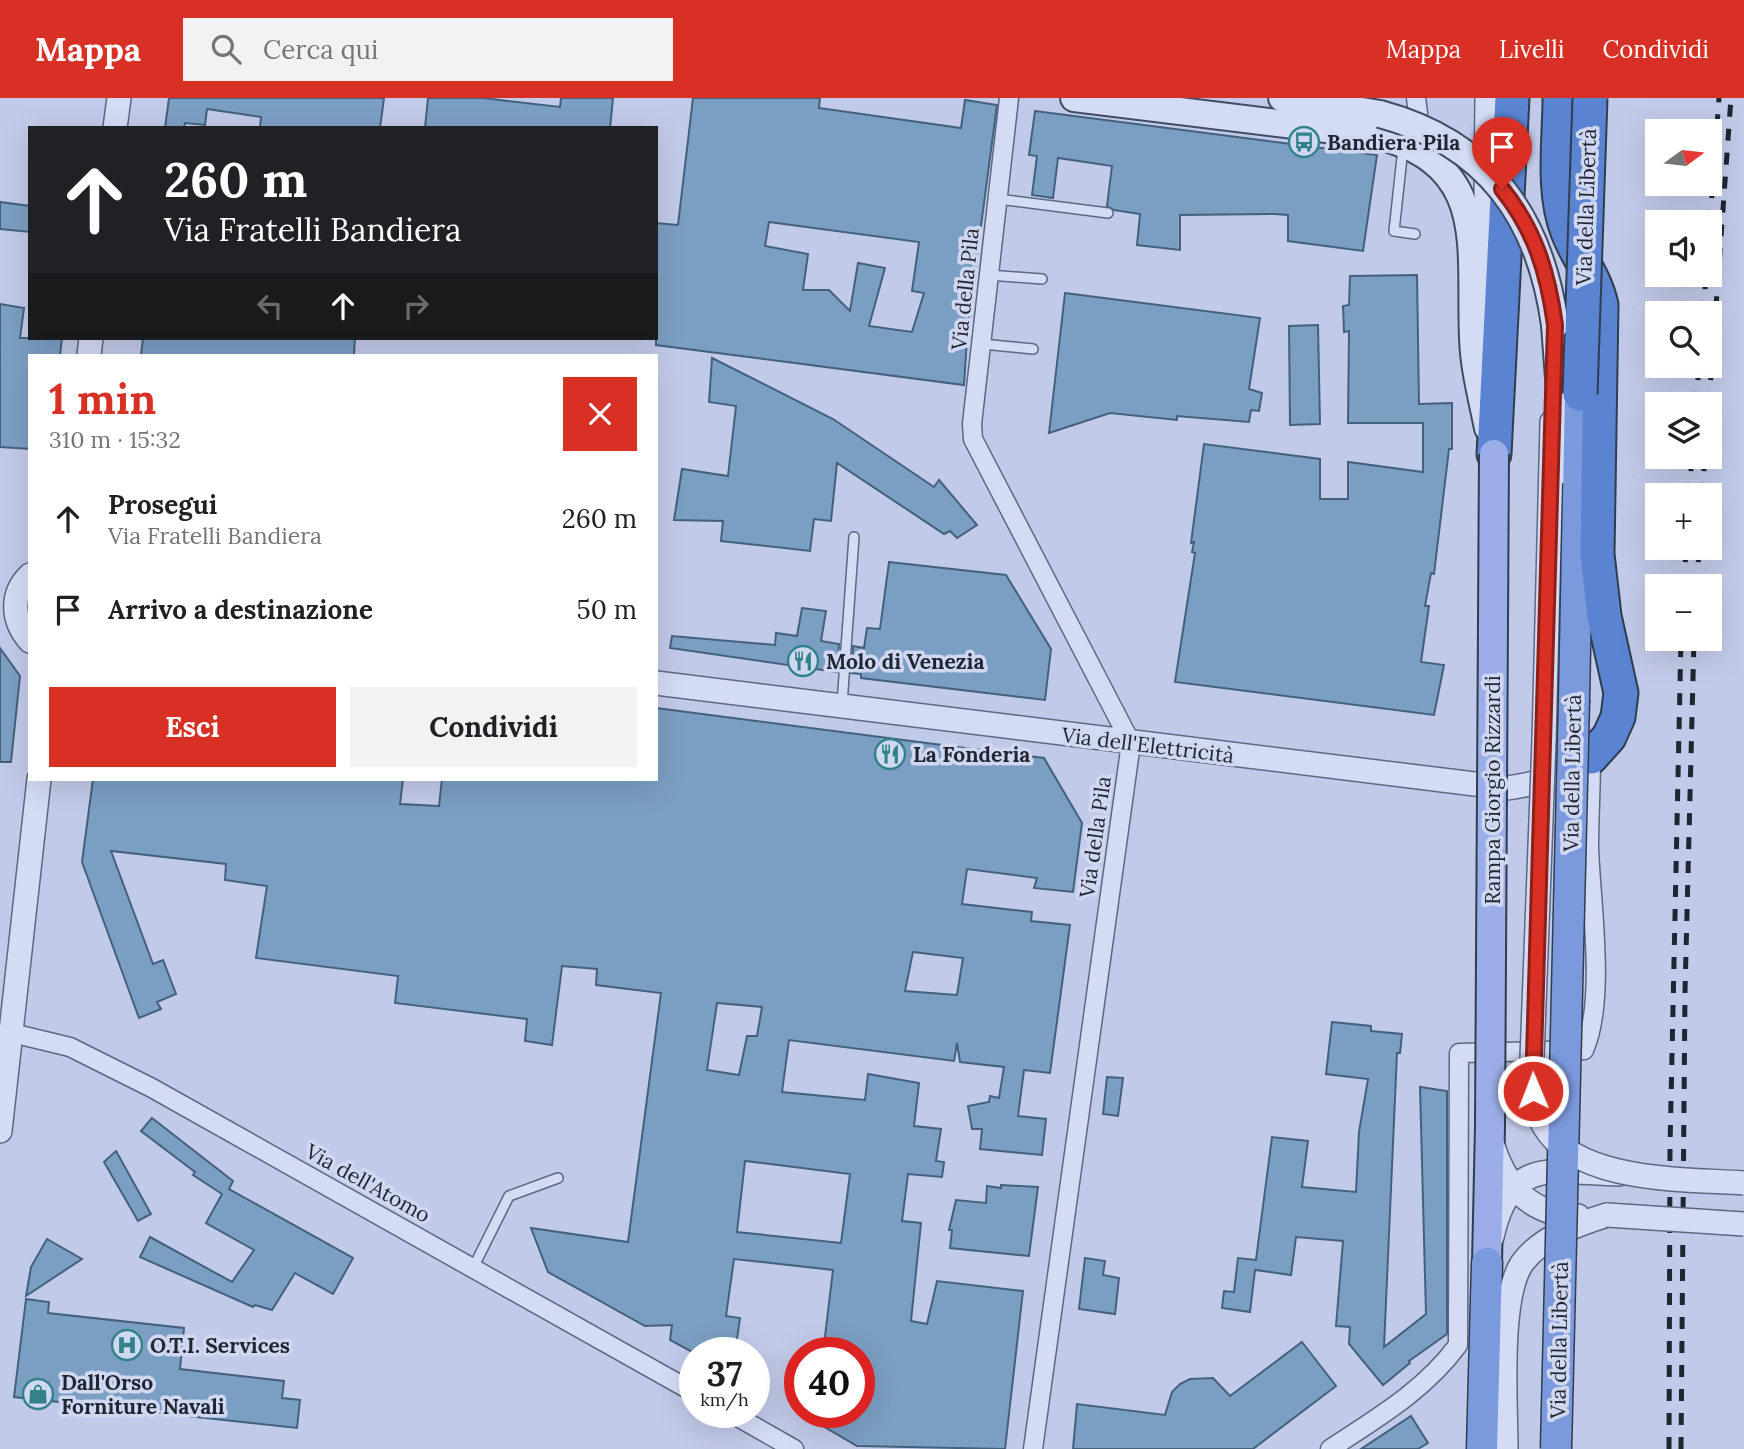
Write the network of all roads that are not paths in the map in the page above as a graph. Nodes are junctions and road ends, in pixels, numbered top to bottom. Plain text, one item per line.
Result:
1 (119, 98) edge
2 (1010, 98) edge
3 (1074, 98) edge
4 (1282, 98) edge
5 (1416, 98) edge
6 (1487, 98) edge
7 (1512, 98) edge
8 (1560, 98) edge
9 (1590, 98) edge
10 (115, 126) edge
11 (1403, 143) junction
12 (998, 199) junction
13 (1108, 214) dead end
14 (1415, 234) dead end
15 (989, 275) junction
16 (1042, 279) dead end
17 (1555, 325) junction
18 (982, 344) junction
19 (1033, 349) dead end
20 (1580, 394) junction
21 (1494, 454) junction
22 (1567, 502) junction
23 (854, 537) dead end
24 (27, 578) edge
25 (0, 587) edge
26 (21, 631) edge
27 (658, 683) edge
28 (1573, 700) junction
29 (842, 706) junction
30 (1544, 740) junction
31 (1131, 743) junction
32 (1591, 757) junction
33 (39, 781) edge
34 (12, 1033) junction
35 (3, 1078) edge
36 (1490, 1126) junction
37 (0, 1132) edge
38 (1630, 1174) junction
39 (558, 1178) dead end
40 (1744, 1183) edge
41 (1513, 1189) junction
42 (1606, 1215) junction
43 (1744, 1223) edge
44 (1486, 1263) junction
45 (473, 1268) junction
46 (679, 1384) edge
47 (757, 1428) edge
48 (1480, 1440) edge
49 (794, 1449) edge
50 (1033, 1449) edge
51 (1330, 1449) edge
52 (1506, 1449) edge
53 (1556, 1449) edge

1 - 10 street
2 - 12 street, Via della Pila
3 - 11 main road
4 - 17 main road, bridge
5 - 11 street
6 - 21 street
7 - 21 highway
8 - 32 highway
9 - 20 highway, Via della Libertà, bridge
11 - 14 lane
11 - 21 main road
12 - 13 lane
12 - 15 street, Via della Pila
15 - 16 lane
15 - 18 street, Via della Pila
17 - 22 main road
17 - 30 street
18 - 19 lane
18 - 31 street, Via della Pila
20 - 22 street
20 - 28 highway, Via della Libertà
21 - 36 main road, Rampa Giorgio Rizzardi, bridge
22 - 28 main road
22 - 30 street
23 - 29 lane
24 - 25 street
24 - 26 street
27 - 29 street, Via dell'Elettricità
28 - 53 highway, Via della Libertà, bridge
29 - 31 street, Via dell'Elettricità
30 - 38 street, bridge
31 - 32 street, Via dell'Elettricità
31 - 50 street, Via della Pila
32 - 51 street
33 - 34 street
34 - 35 street
34 - 45 street, Via dell'Atomo
35 - 37 street
36 - 41 street, Rampa Giorgio Rizzardi
36 - 44 main road, Rampa Giorgio Rizzardi
38 - 40 street, bridge
38 - 41 street, bridge
39 - 45 lane
41 - 42 street
41 - 44 street, Rampa Giorgio Rizzardi
42 - 43 street, bridge
42 - 52 street
44 - 48 highway, Rampa Giorgio Rizzardi
45 - 46 street, Via dell'Atomo
47 - 49 street

